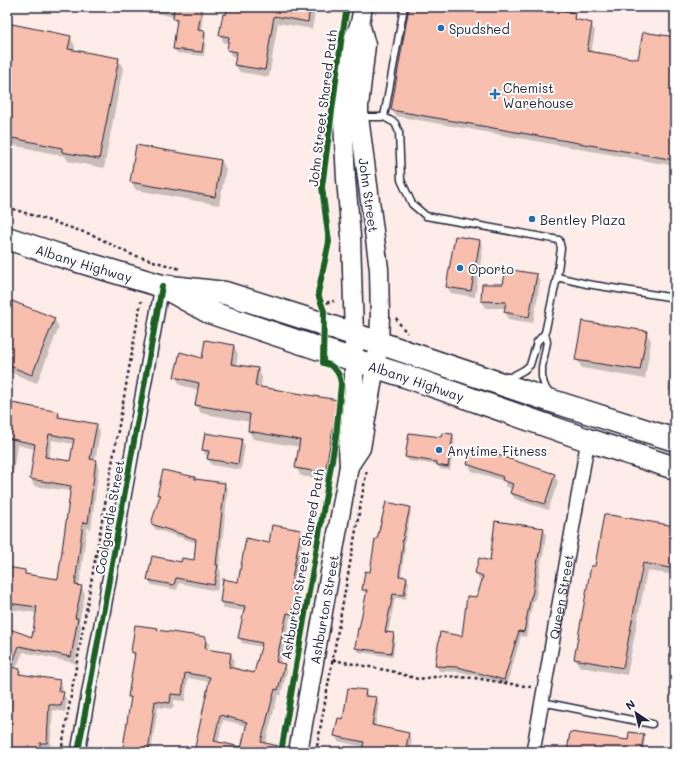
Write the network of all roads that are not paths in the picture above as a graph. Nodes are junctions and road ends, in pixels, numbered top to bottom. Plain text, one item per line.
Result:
1 (404, 7) edge
2 (361, 15) edge
3 (384, 117) junction
4 (351, 118) junction
5 (7, 238) edge
6 (557, 277) junction
7 (162, 286) junction
8 (675, 298) edge
9 (545, 333) junction
10 (354, 335) junction
11 (379, 343) junction
12 (354, 360) junction
13 (376, 367) junction
14 (490, 380) junction
15 (552, 401) junction
16 (588, 440) junction
17 (675, 440) edge
18 (349, 466) junction
19 (675, 468) edge
20 (542, 702) junction
21 (652, 724) dead end
22 (78, 752) edge
23 (298, 752) edge
24 (533, 752) edge

1 - 3 lane
2 - 4 main road, John Street
3 - 4 lane
3 - 6 lane
4 - 10 main road, John Street
4 - 11 main road, John Street
5 - 7 highway, Albany Highway
6 - 8 lane
6 - 9 lane
7 - 10 highway, Albany Highway
7 - 12 highway, Albany Highway
7 - 22 street, Coolgardie Street
9 - 14 lane
9 - 15 lane
10 - 11 highway, Albany Highway
10 - 12 main road, John Street
11 - 13 main road, John Street
11 - 14 highway, Albany Highway
12 - 13 highway, Albany Highway
12 - 18 main road, Ashburton Street
13 - 16 highway, Albany Highway
13 - 18 main road, Ashburton Street
14 - 15 highway, Albany Highway
15 - 17 highway, Albany Highway
16 - 19 highway, Albany Highway
16 - 20 street, Queen Street
18 - 23 main road, Ashburton Street
20 - 21 lane
20 - 24 street, Queen Street

